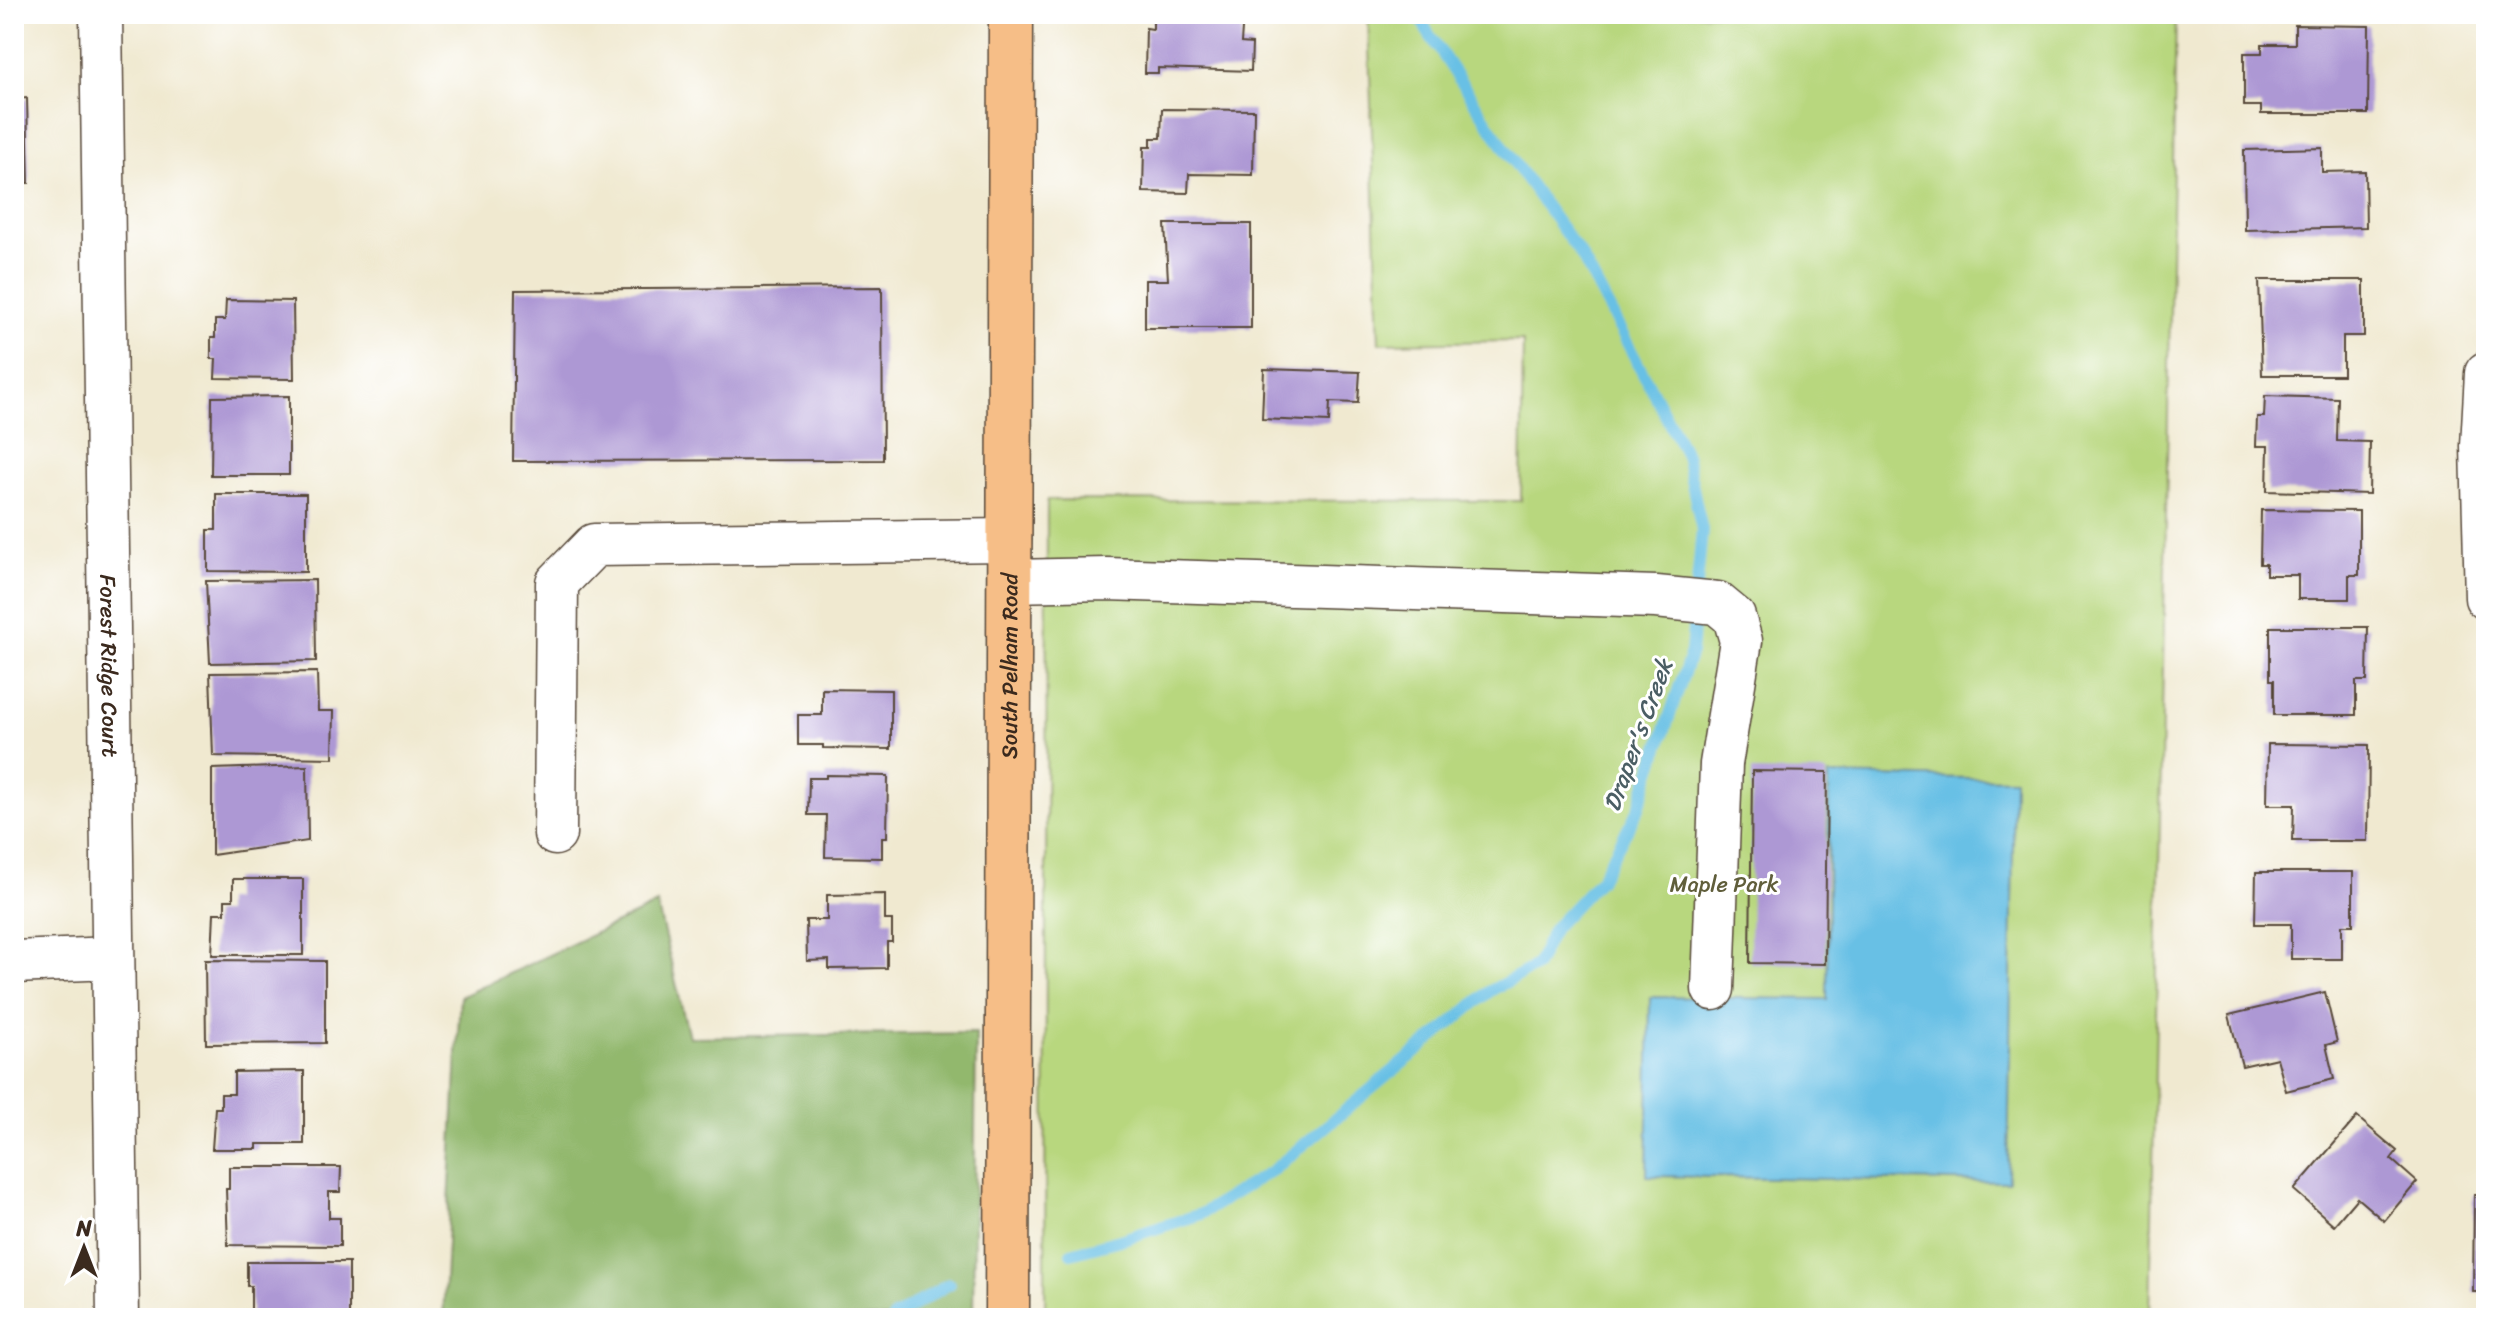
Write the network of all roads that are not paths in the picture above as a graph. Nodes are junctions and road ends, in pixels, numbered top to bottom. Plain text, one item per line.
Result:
1 (101, 14) edge
2 (1011, 14) edge
3 (2486, 373) edge
4 (1010, 561) junction
5 (2486, 598) edge
6 (555, 834) dead end
7 (112, 958) junction
8 (14, 962) edge
9 (1713, 989) dead end
10 (118, 1318) edge
11 (1007, 1318) edge

1 - 7 street, Forest Ridge Court
2 - 4 main road, South Pelham Road
3 - 5 street
4 - 6 street
4 - 9 street
4 - 11 main road, South Pelham Road
7 - 8 street
7 - 10 street, Forest Ridge Court

